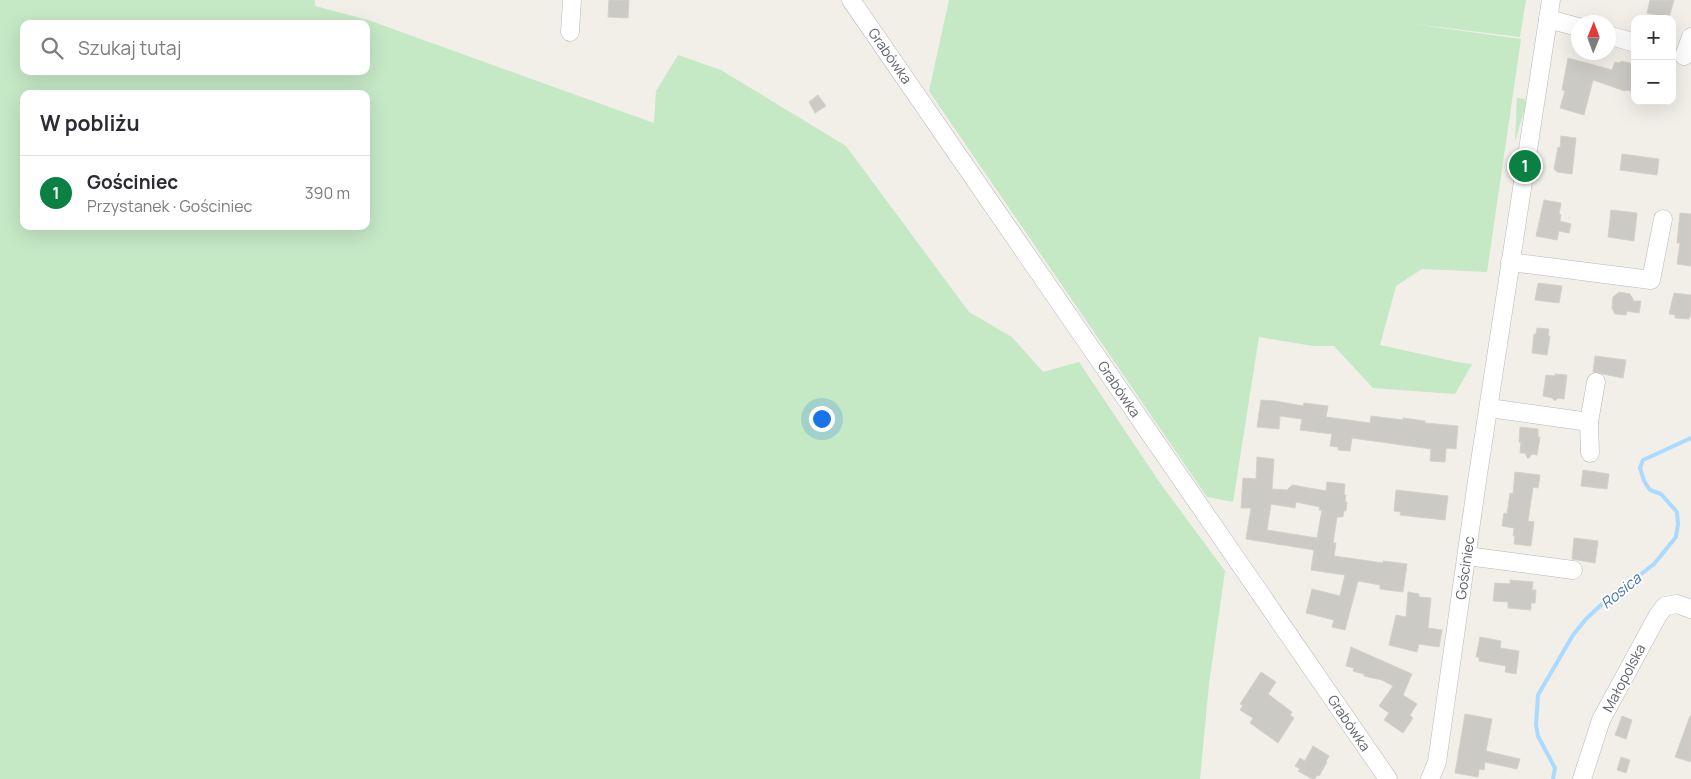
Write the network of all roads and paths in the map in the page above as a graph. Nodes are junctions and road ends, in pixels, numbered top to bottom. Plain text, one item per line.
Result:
1 (572, 0) edge
2 (851, 0) edge
3 (1551, 0) edge
4 (1548, 19) junction
5 (1571, 25) edge
6 (570, 32) dead end
7 (1691, 37) edge
8 (1616, 38) edge
9 (1631, 41) edge
10 (1682, 55) edge
11 (1663, 219) dead end
12 (1510, 262) junction
13 (1596, 382) dead end
14 (1489, 408) junction
15 (1589, 422) junction
16 (1590, 453) dead end
17 (1467, 556) junction
18 (1574, 570) dead end
19 (1691, 609) edge
20 (1388, 779) edge
21 (1430, 779) edge
22 (1582, 779) edge

1 - 6 street
2 - 20 street, Grabówka
3 - 4 street, Gościniec
4 - 5 street
4 - 12 street, Gościniec
7 - 10 street
8 - 9 street
11 - 12 street
12 - 14 street, Gościniec
13 - 15 street
14 - 15 street
14 - 17 street, Gościniec
15 - 16 street
17 - 18 street
17 - 21 street, Gościniec
19 - 22 street, Małopolska

